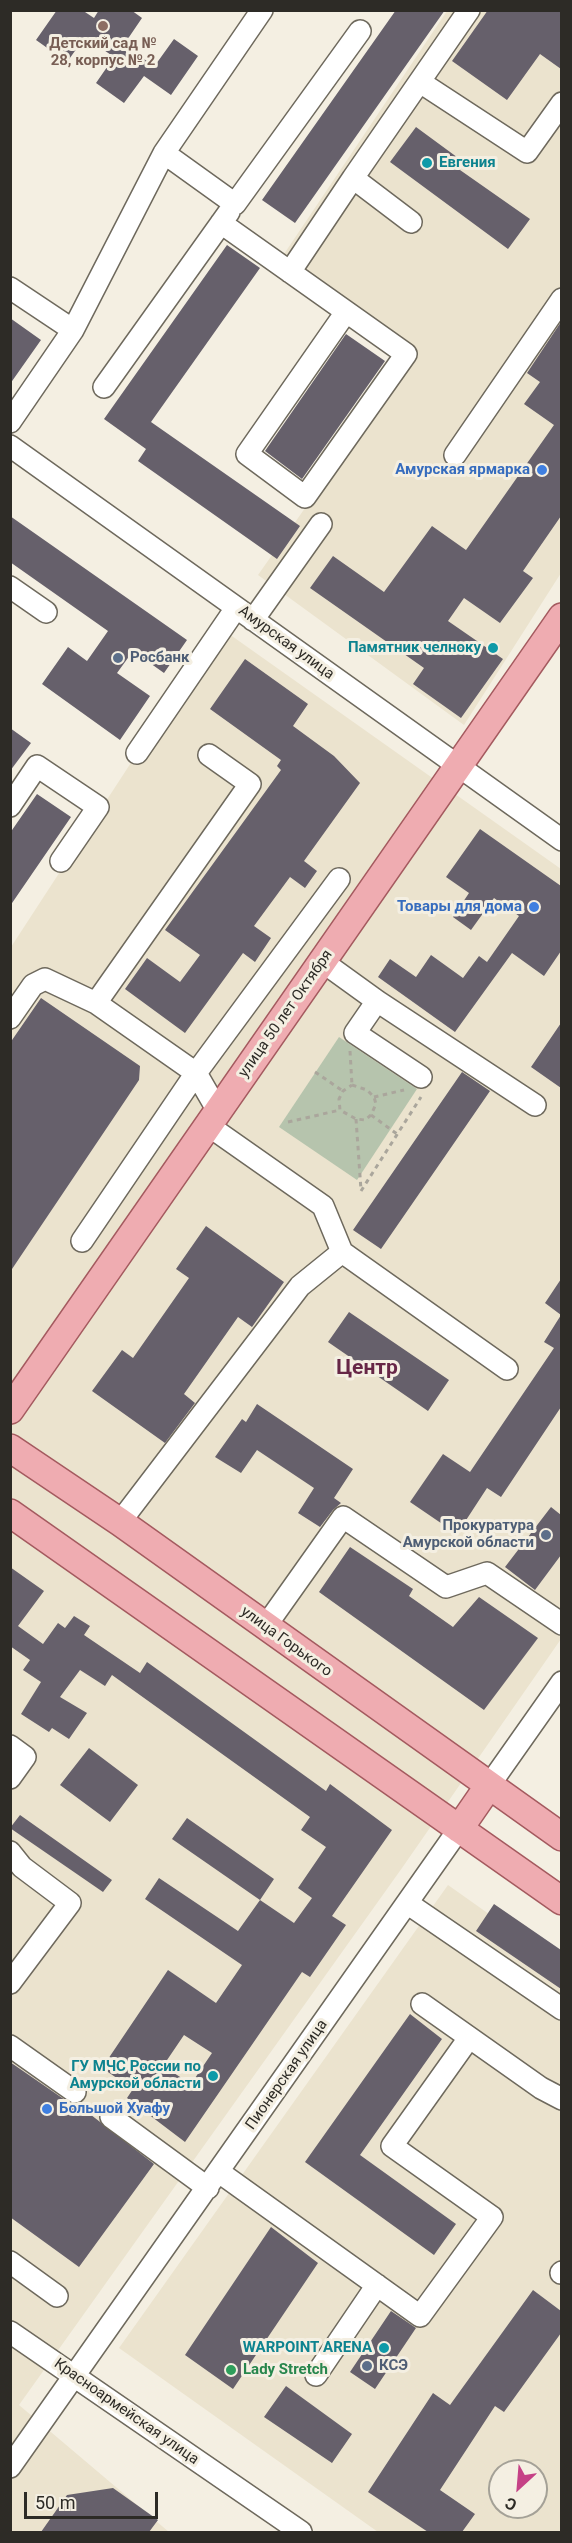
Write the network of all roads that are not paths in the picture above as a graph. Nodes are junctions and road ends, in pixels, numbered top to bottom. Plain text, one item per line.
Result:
1 (262, 10) edge
2 (469, 10) edge
3 (360, 31) dead end
4 (420, 82) junction
5 (561, 103) edge
6 (164, 153) junction
7 (353, 178) junction
8 (235, 204) junction
9 (411, 222) dead end
10 (221, 223) junction
11 (290, 272) junction
12 (10, 288) edge
13 (561, 299) edge
14 (346, 312) junction
15 (72, 330) junction
16 (104, 387) dead end
17 (10, 422) edge
18 (10, 446) edge
19 (455, 455) dead end
20 (321, 524) dead end
21 (10, 587) edge
22 (46, 612) dead end
23 (244, 614) junction
24 (561, 617) edge
25 (137, 753) dead end
26 (209, 755) dead end
27 (457, 766) junction
28 (10, 806) edge
29 (561, 840) edge
30 (60, 861) dead end
31 (339, 879) dead end
32 (323, 962) junction
33 (377, 1001) junction
34 (96, 1004) junction
35 (10, 1018) edge
36 (196, 1073) junction
37 (417, 1087) road end
38 (535, 1105) dead end
39 (214, 1118) junction
40 (82, 1241) dead end
41 (342, 1252) junction
42 (507, 1369) dead end
43 (10, 1410) edge
44 (10, 1448) edge
45 (10, 1513) edge
46 (120, 1522) junction
47 (561, 1624) edge
48 (265, 1627) junction
49 (561, 1682) edge
50 (10, 1746) edge
51 (10, 1778) edge
52 (488, 1787) junction
53 (459, 1829) junction
54 (561, 1837) edge
55 (10, 1852) edge
56 (561, 1901) edge
57 (407, 1903) junction
58 (10, 1983) edge
59 (422, 2004) dead end
60 (561, 2009) edge
61 (469, 2038) junction
62 (10, 2046) edge
63 (75, 2092) dead end
64 (561, 2099) edge
65 (111, 2117) dead end
66 (214, 2180) junction
67 (10, 2262) edge
68 (377, 2284) junction
69 (57, 2296) dead end
70 (10, 2332) edge
71 (316, 2375) dead end
72 (74, 2376) junction
73 (10, 2467) edge
74 (301, 2532) edge

1 - 6 street
2 - 4 street
3 - 8 street
4 - 5 street
4 - 7 street
6 - 8 street
6 - 15 street
7 - 9 street
7 - 11 street
8 - 10 street
10 - 11 street
10 - 16 street
11 - 14 street
12 - 15 street
13 - 19 street
14 - 14 street
15 - 17 street
18 - 23 street, Амурская улица
20 - 23 street
21 - 22 street
23 - 25 street
23 - 27 street, Амурская улица
24 - 27 main road, улица 50 лет Октября
26 - 34 street
27 - 29 street, Амурская улица
27 - 32 main road, улица 50 лет Октября
28 - 30 street
31 - 36 street
32 - 33 street
32 - 39 main road, улица 50 лет Октября
33 - 37 street
33 - 38 street
34 - 35 street
34 - 36 street
36 - 39 street
36 - 40 street
39 - 41 street
39 - 43 main road, улица 50 лет Октября
41 - 42 street
41 - 46 street
44 - 46 main road, улица Горького
45 - 53 main road
46 - 48 main road, улица Горького
47 - 48 street
48 - 52 main road, улица Горького
49 - 52 street, Пионерская улица
50 - 51 street
52 - 53 main road, Пионерская улица
52 - 54 main road, улица Горького
53 - 56 main road
53 - 57 street, Пионерская улица
55 - 58 street
57 - 60 street
57 - 66 street, Пионерская улица
59 - 61 street
61 - 64 street
61 - 68 street
62 - 63 street
65 - 66 street
66 - 68 street
66 - 72 street, Пионерская улица
67 - 69 street
68 - 71 street
70 - 72 street, Красноармейская улица
72 - 73 street, Пионерская улица
72 - 74 street, Красноармейская улица

